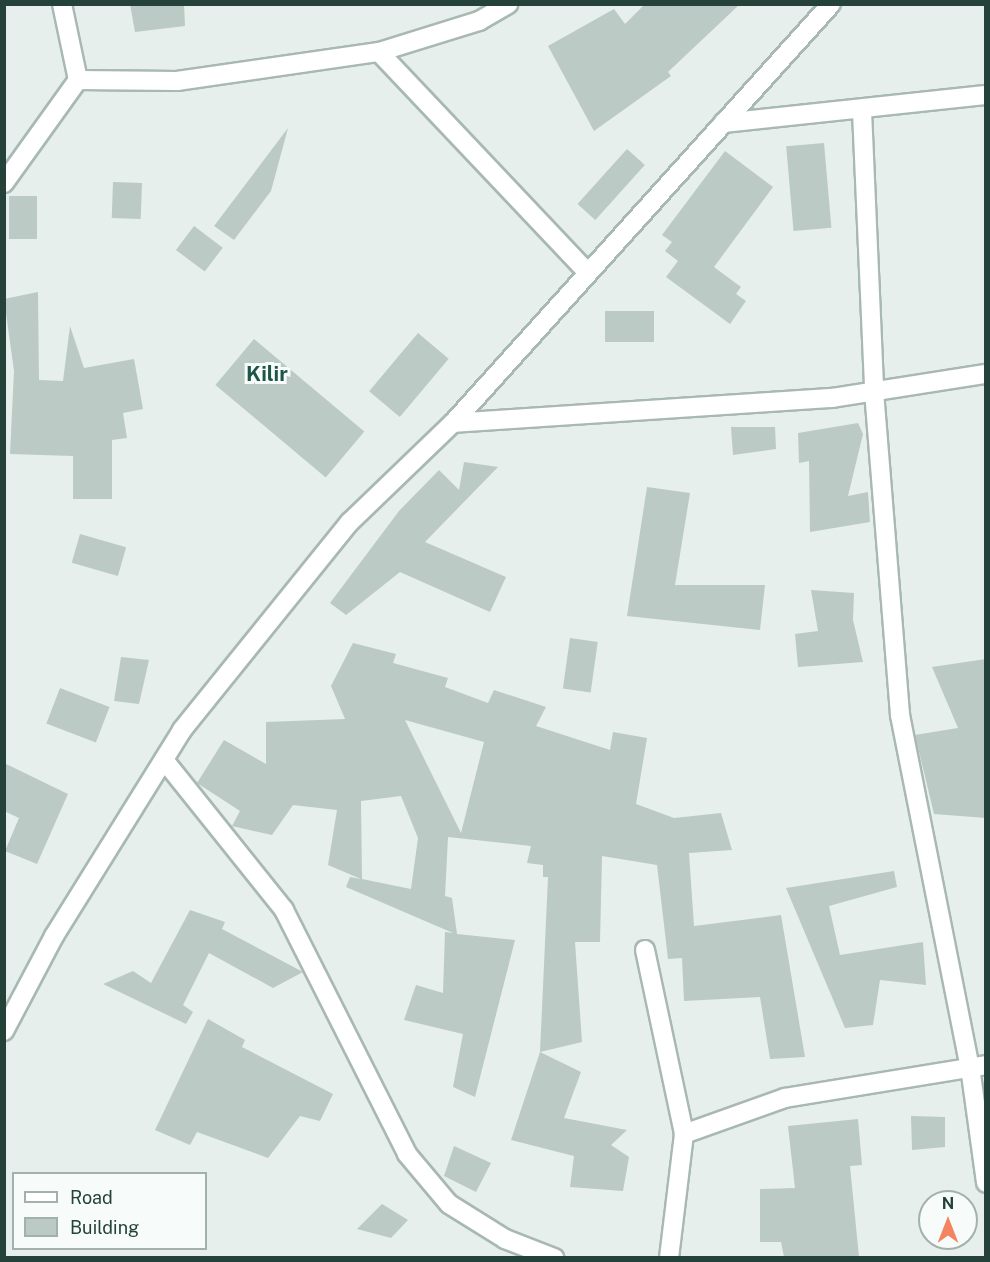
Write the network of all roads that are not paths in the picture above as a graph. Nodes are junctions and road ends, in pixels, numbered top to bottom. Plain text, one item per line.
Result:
1 (62, 4) edge
2 (508, 4) edge
3 (831, 4) edge
4 (379, 52) junction
5 (78, 80) junction
6 (986, 95) edge
7 (862, 111) junction
8 (723, 123) junction
9 (4, 183) edge
10 (588, 273) junction
11 (986, 374) edge
12 (874, 391) junction
13 (453, 423) junction
14 (164, 760) junction
15 (645, 950) dead end
16 (4, 1031) edge
17 (978, 1066) edge
18 (684, 1134) junction
19 (986, 1183) edge
20 (554, 1257) edge
21 (669, 1257) edge

1 - 5 street
2 - 4 street
3 - 8 street
4 - 5 street
4 - 10 street
5 - 9 street
6 - 7 street
7 - 8 street
7 - 12 street
8 - 10 street
10 - 13 street
11 - 12 street
12 - 13 street
12 - 17 street
13 - 14 street
14 - 16 street
14 - 20 street
15 - 18 street
17 - 18 street
17 - 19 street
18 - 21 street

